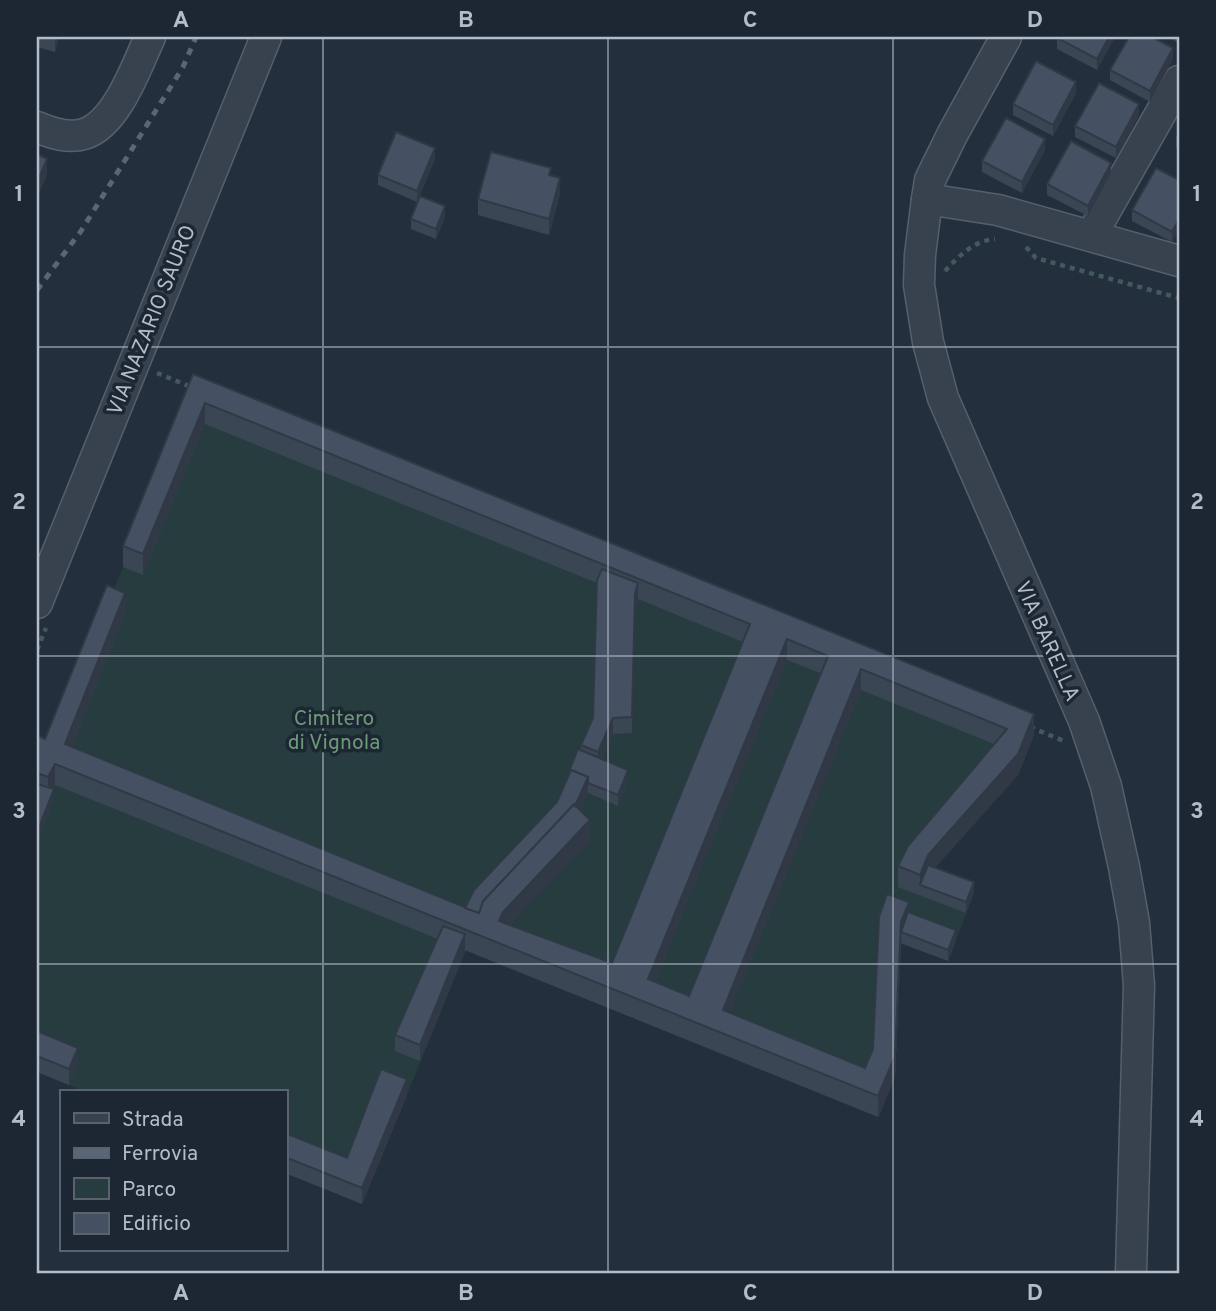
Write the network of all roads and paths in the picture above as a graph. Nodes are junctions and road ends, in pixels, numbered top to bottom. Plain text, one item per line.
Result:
1 (150, 37) edge
2 (266, 37) edge
3 (1006, 37) edge
4 (1179, 81) edge
5 (37, 127) edge
6 (927, 199) junction
7 (1091, 236) junction
8 (998, 238) dead end
9 (1021, 243) dead end
10 (1179, 261) edge
11 (919, 271) junction
12 (1179, 298) edge
13 (151, 371) dead end
14 (202, 392) edge
15 (43, 610) edge
16 (37, 650) edge
17 (1019, 722) edge
18 (1071, 743) dead end
19 (1131, 1274) edge

1 - 5 street
2 - 15 street, VIA NAZARIO SAURO
3 - 6 street, VIA BARELLA
4 - 7 street
6 - 7 street
6 - 11 street, VIA BARELLA
7 - 10 street
8 - 11 path
9 - 12 path
11 - 19 street, VIA BARELLA
13 - 14 path
15 - 16 path
17 - 18 path

